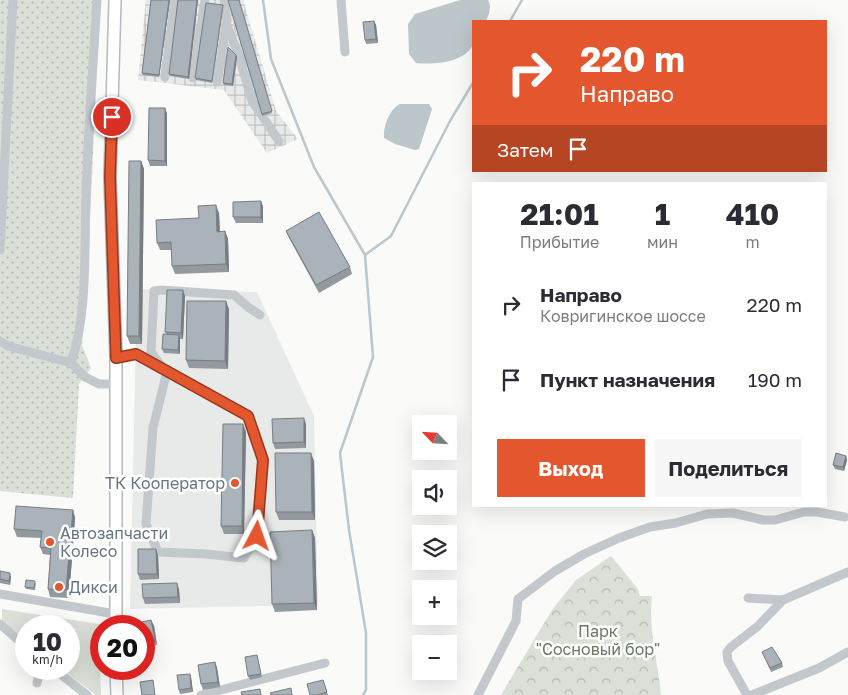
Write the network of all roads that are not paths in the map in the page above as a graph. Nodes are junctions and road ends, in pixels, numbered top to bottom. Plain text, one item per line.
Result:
1 (12, 0) edge
2 (97, 0) edge
3 (116, 0) edge
4 (175, 0) edge
5 (205, 0) edge
6 (224, 0) edge
7 (341, 0) edge
8 (226, 23) junction
9 (345, 52) dead end
10 (165, 77) dead end
11 (193, 78) edge
12 (217, 82) dead end
13 (279, 142) dead end
14 (0, 250) edge
15 (260, 315) dead end
16 (0, 341) edge
17 (116, 358) junction
18 (71, 363) junction
19 (165, 370) junction
20 (115, 384) junction
21 (847, 517) edge
22 (848, 572) edge
23 (0, 594) edge
24 (748, 598) dead end
25 (783, 600) junction
26 (94, 615) edge
27 (116, 615) edge
28 (0, 624) edge
29 (7, 631) junction
30 (15, 638) edge
31 (0, 640) edge
32 (848, 652) edge
33 (325, 664) dead end
34 (37, 680) edge
35 (68, 680) edge
36 (116, 680) edge
37 (37, 683) dead end
38 (87, 695) edge
39 (117, 695) edge
40 (201, 695) edge
41 (478, 695) edge
42 (747, 695) edge
43 (752, 695) edge

1 - 14 street
2 - 18 street
3 - 17 main road
4 - 10 street
5 - 11 street
6 - 8 street
7 - 9 street
8 - 12 street
8 - 13 street
15 - 19 street
16 - 18 street
17 - 19 street
17 - 20 main road
18 - 20 street
19 - 19 street
20 - 27 main road
21 - 41 street
22 - 25 street
23 - 26 street
24 - 25 street
25 - 42 street
28 - 29 street
29 - 30 street
29 - 31 street
32 - 43 street
33 - 40 street
34 - 37 street
35 - 38 street
36 - 39 main road

